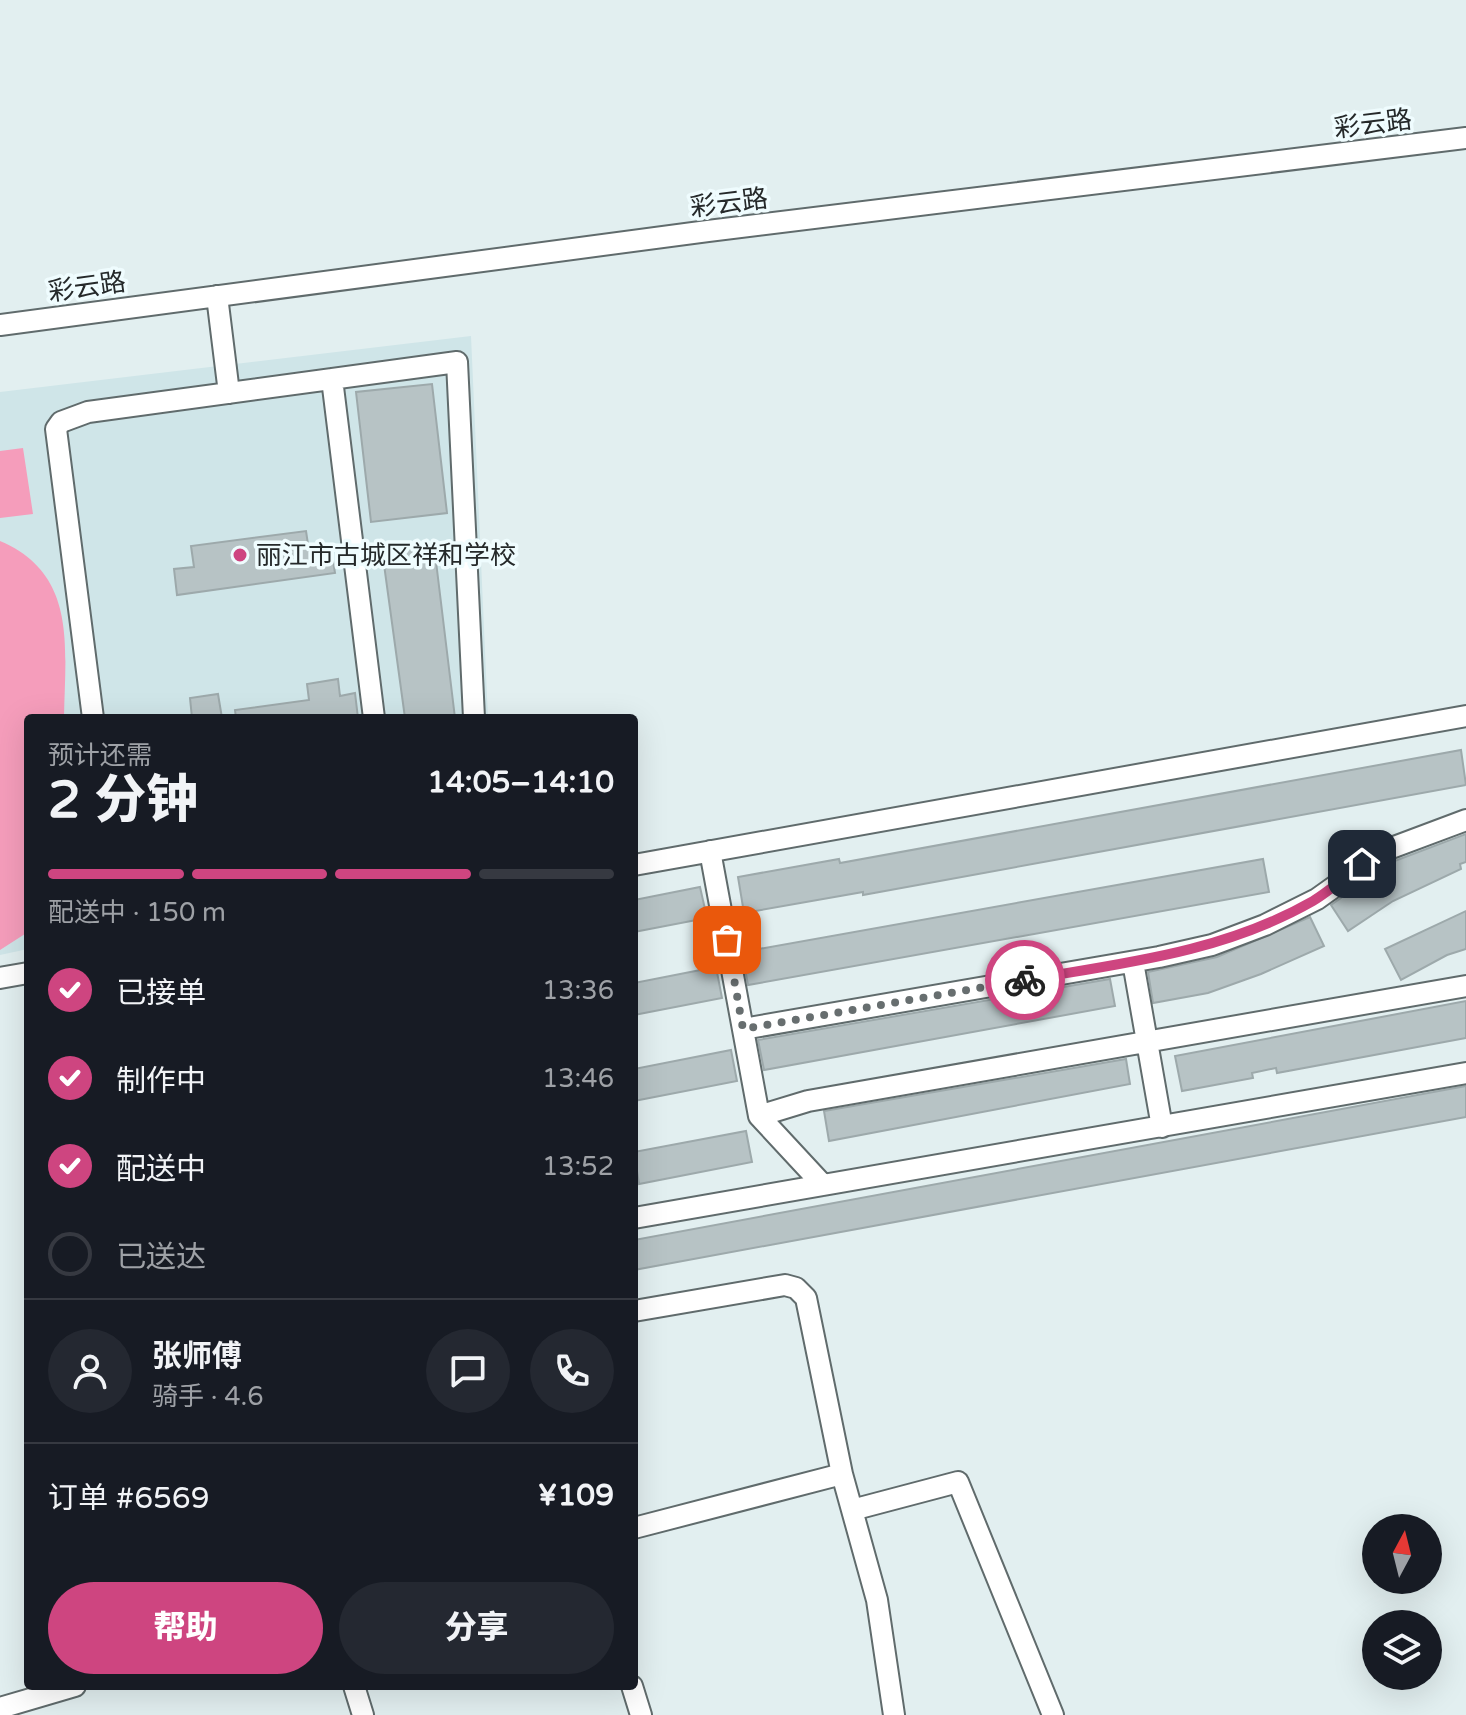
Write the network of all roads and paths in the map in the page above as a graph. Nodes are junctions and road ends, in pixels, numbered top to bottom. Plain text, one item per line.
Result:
1 (1466, 138) edge
2 (217, 296) junction
3 (0, 325) edge
4 (332, 379) junction
5 (229, 393) junction
6 (92, 714) edge
7 (374, 714) edge
8 (474, 714) edge
9 (1466, 716) edge
10 (1466, 820) edge
11 (710, 851) junction
12 (638, 864) edge
13 (1133, 962) junction
14 (24, 974) edge
15 (0, 978) edge
16 (1466, 986) edge
17 (743, 1029) junction
18 (1147, 1042) junction
19 (1466, 1073) edge
20 (759, 1116) junction
21 (1162, 1127) junction
22 (823, 1185) junction
23 (638, 1217) edge
24 (638, 1310) edge
25 (842, 1474) junction
26 (852, 1510) junction
27 (638, 1527) edge
28 (61, 1690) edge
29 (355, 1690) edge
30 (633, 1690) edge
31 (0, 1708) edge
32 (363, 1715) edge
33 (641, 1715) edge
34 (894, 1715) edge
35 (1053, 1715) edge

1 - 2 street, 彩云路
2 - 3 street, 彩云路
2 - 5 street
4 - 5 street
4 - 7 street
4 - 8 street
5 - 6 street
9 - 11 street
10 - 13 street
11 - 12 street
11 - 17 street
13 - 17 street
13 - 18 street
14 - 15 street
16 - 18 street
17 - 20 street
18 - 20 street
18 - 21 street
19 - 21 street
20 - 22 street
21 - 22 street
22 - 23 street
24 - 25 street
25 - 26 street
25 - 27 street
26 - 34 street
26 - 35 street
28 - 31 street
29 - 32 street
30 - 33 street

